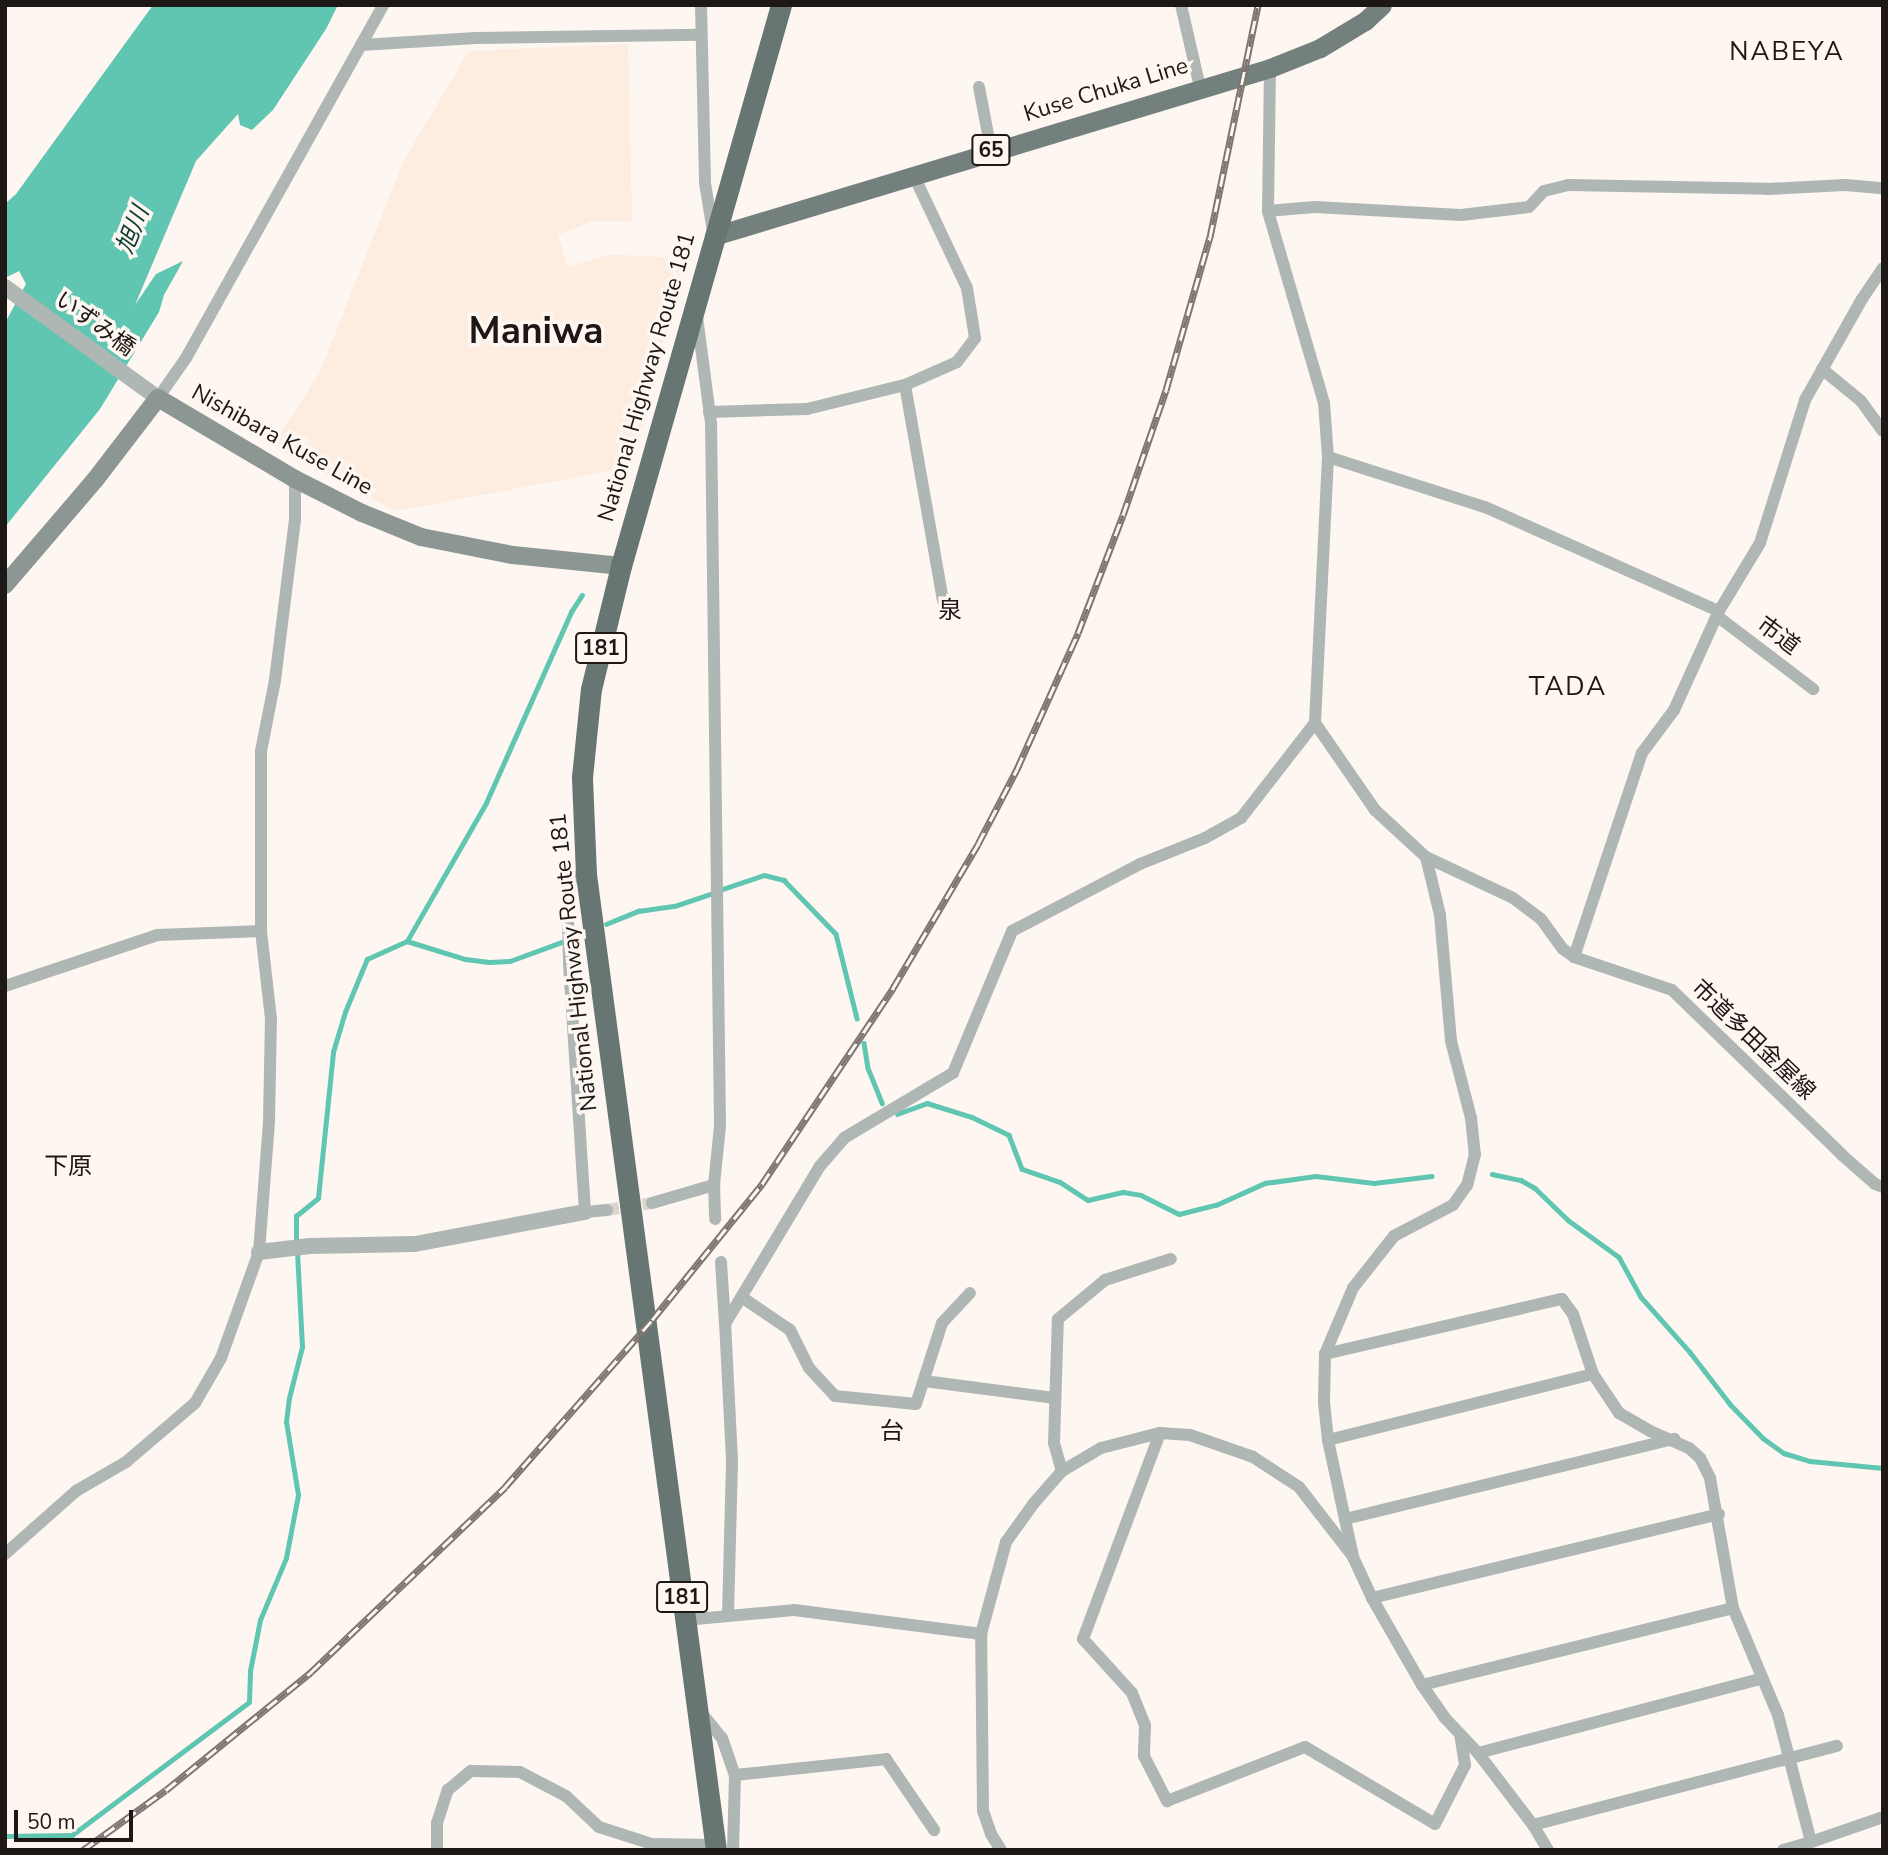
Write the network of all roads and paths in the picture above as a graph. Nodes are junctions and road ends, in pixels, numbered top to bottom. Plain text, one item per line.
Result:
1 (383, 5) edge
2 (701, 5) edge
3 (781, 5) edge
4 (1181, 5) edge
5 (1382, 5) edge
6 (701, 35) junction
7 (361, 46) junction
8 (1270, 68) junction
9 (1200, 86) junction
10 (979, 87) dead end
11 (991, 150) junction
12 (913, 174) junction
13 (705, 183) junction
14 (1883, 188) edge
15 (727, 192) junction
16 (1268, 211) junction
17 (713, 236) junction
18 (1883, 268) edge
19 (5, 287) edge
20 (696, 305) junction
21 (1822, 369) junction
22 (905, 385) junction
23 (158, 398) junction
24 (709, 412) junction
25 (1883, 431) edge
26 (1328, 457) junction
27 (295, 479) junction
28 (621, 566) junction
29 (5, 585) edge
30 (943, 601) dead end
31 (1718, 614) junction
32 (1813, 689) dead end
33 (1315, 723) junction
34 (1426, 857) junction
35 (586, 874) junction
36 (261, 931) junction
37 (1574, 957) junction
38 (5, 986) edge
39 (714, 1185) junction
40 (1883, 1187) edge
41 (652, 1203) tunnel mouth
42 (607, 1210) tunnel mouth
43 (585, 1212) junction
44 (715, 1219) dead end
45 (259, 1252) junction
46 (1171, 1259) dead end
47 (722, 1262) dead end
48 (970, 1293) dead end
49 (743, 1298) junction
50 (725, 1324) junction
51 (1325, 1354) junction
52 (1593, 1374) junction
53 (924, 1381) junction
54 (1055, 1398) junction
55 (1160, 1433) junction
56 (1675, 1439) junction
57 (1328, 1440) junction
58 (1062, 1471) junction
59 (1719, 1514) junction
60 (1345, 1520) junction
61 (5, 1554) edge
62 (1353, 1557) junction
63 (1372, 1598) junction
64 (1733, 1608) junction
65 (728, 1615) junction
66 (685, 1620) junction
67 (981, 1634) junction
68 (1760, 1679) junction
69 (1422, 1685) junction
70 (697, 1708) junction
71 (1460, 1734) junction
72 (1837, 1746) dead end
73 (1478, 1753) junction
74 (1789, 1760) junction
75 (735, 1775) junction
76 (1883, 1817) edge
77 (1533, 1825) junction
78 (934, 1830) dead end
79 (1811, 1842) junction
80 (722, 1848) edge
81 (437, 1850) edge
82 (1001, 1850) edge
83 (1548, 1850) edge
84 (1783, 1850) edge

1 - 7 street
2 - 6 street
3 - 15 highway, National Highway Route 181 / 181
4 - 9 street
5 - 8 main road, Kuse Chuka Line / 65
6 - 7 street
6 - 13 street
7 - 23 street
8 - 9 main road, Kuse Chuka Line / 65
8 - 16 street
9 - 11 main road, Kuse Chuka Line / 65
10 - 11 street
11 - 12 main road, Kuse Chuka Line / 65
12 - 17 main road, Kuse Chuka Line / 65
12 - 22 street
13 - 15 street
13 - 17 street
14 - 16 street
15 - 17 highway, National Highway Route 181 / 181
16 - 26 street
17 - 20 highway, National Highway Route 181 / 181
18 - 21 street
19 - 23 street, いずみ橋
20 - 24 street
20 - 28 highway, National Highway Route 181 / 181
21 - 25 street
21 - 31 street
22 - 24 street
22 - 30 street
23 - 27 main road, Nishibara Kuse Line
23 - 29 main road, Nishibara Kuse Line
24 - 39 street
26 - 31 street, 市道
26 - 33 street
27 - 28 main road, Nishibara Kuse Line
27 - 36 street
28 - 35 highway, National Highway Route 181 / 181
31 - 32 street, 市道
31 - 37 street
33 - 34 street
33 - 49 street
34 - 37 street
34 - 51 street
35 - 43 street
35 - 66 highway, National Highway Route 181 / 181
36 - 38 street
36 - 45 street
37 - 40 street, 市道多田金屋線
39 - 41 street
39 - 44 street
42 - 43 street
43 - 45 street
45 - 61 street
46 - 54 street
47 - 50 street
48 - 53 street
49 - 50 street
49 - 53 street
50 - 65 street
51 - 52 street
51 - 57 street
52 - 56 street
52 - 57 street
53 - 54 street
54 - 58 street
55 - 58 street
55 - 62 street
55 - 71 street
56 - 59 street
56 - 60 street
57 - 60 street
58 - 67 street
59 - 63 street
59 - 64 street
60 - 62 street
62 - 63 street
63 - 69 street
64 - 68 street
64 - 69 street
65 - 66 street
65 - 67 street
66 - 70 highway, National Highway Route 181 / 181
67 - 82 street
68 - 73 street
68 - 74 street
69 - 71 street
70 - 75 street
70 - 80 highway, National Highway Route 181 / 181
71 - 73 street
72 - 74 street
73 - 77 street
74 - 77 street
74 - 79 street
75 - 78 street
75 - 80 street
76 - 79 street
77 - 83 street
79 - 84 street
80 - 81 street

